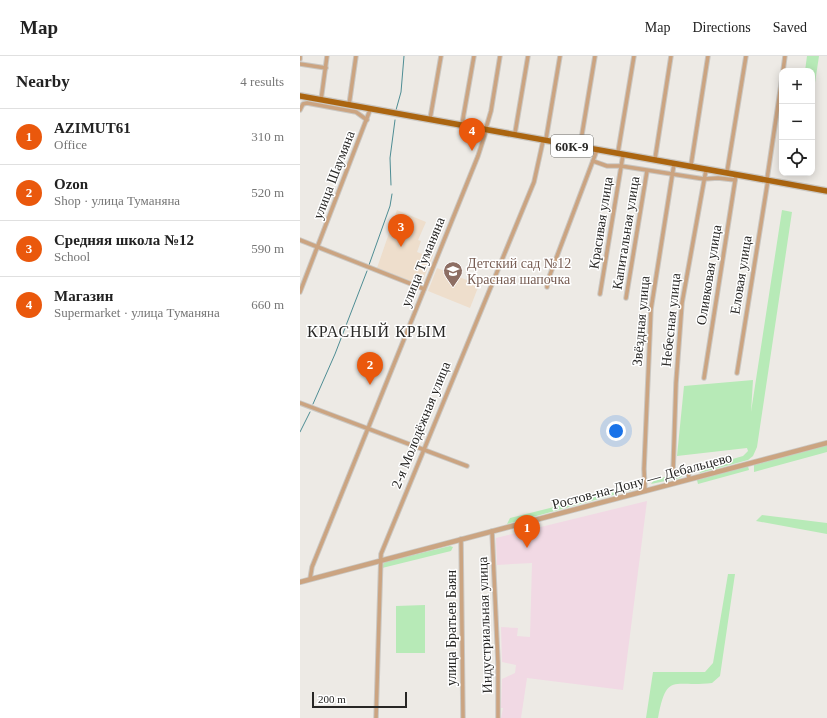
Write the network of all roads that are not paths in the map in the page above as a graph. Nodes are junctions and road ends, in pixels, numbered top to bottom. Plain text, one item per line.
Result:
1 (300, 56) edge
2 (327, 56) edge
3 (356, 56) edge
4 (441, 56) edge
5 (474, 56) edge
6 (500, 56) edge
7 (528, 56) edge
8 (560, 56) edge
9 (595, 56) edge
10 (634, 56) edge
11 (671, 56) edge
12 (708, 56) edge
13 (746, 56) edge
14 (785, 56) edge
15 (300, 59) edge
16 (300, 64) edge
17 (326, 68) junction
18 (783, 68) edge
19 (300, 96) edge
20 (779, 98) edge
21 (321, 100) junction
22 (346, 104) junction
23 (300, 110) edge
24 (370, 110) junction
25 (430, 119) junction
26 (367, 120) junction
27 (462, 124) junction
28 (486, 130) junction
29 (515, 133) junction
30 (545, 140) junction
31 (580, 146) junction
32 (597, 150) junction
33 (620, 154) junction
34 (654, 159) junction
35 (593, 161) junction
36 (674, 164) junction
37 (621, 166) junction
38 (691, 166) junction
39 (706, 170) junction
40 (647, 171) junction
41 (727, 172) junction
42 (672, 174) junction
43 (736, 178) junction
44 (704, 179) junction
45 (767, 180) junction
46 (827, 190) edge
47 (300, 240) edge
48 (318, 246) junction
49 (547, 287) dead end
50 (424, 289) junction
51 (300, 292) edge
52 (600, 294) dead end
53 (626, 298) dead end
54 (736, 373) dead end
55 (704, 378) dead end
56 (300, 403) edge
57 (368, 429) junction
58 (827, 443) edge
59 (423, 450) junction
60 (467, 466) dead end
61 (689, 479) junction
62 (645, 491) junction
63 (492, 531) junction
64 (461, 539) junction
65 (380, 560) junction
66 (310, 579) junction
67 (300, 582) edge
68 (376, 718) edge
69 (463, 718) edge
70 (498, 718) edge

1 - 15 street
2 - 17 street
3 - 22 street
4 - 25 street
5 - 27 street
6 - 28 street, улица Туманяна
7 - 29 street
8 - 30 street, 2-я Молодёжная улица
9 - 31 street
10 - 33 street, Красивая улица
11 - 34 street
12 - 38 street
13 - 41 street
14 - 18 street
16 - 17 street
17 - 21 street
19 - 21 main road, 60К-9
20 - 45 street, Еловая улица
21 - 22 main road, 60К-9
22 - 24 main road, 60К-9
22 - 25 main road, 60К-9
23 - 26 street
24 - 26 street, улица Шаумяна
24 - 28 main road, 60К-9
25 - 27 main road, 60К-9
26 - 48 street, улица Шаумяна
27 - 28 main road, 60К-9
28 - 29 main road, 60К-9
28 - 30 main road, 60К-9
28 - 50 street, улица Туманяна
29 - 30 main road, 60К-9
30 - 31 main road, 60К-9
30 - 32 main road, 60К-9
30 - 59 street, 2-я Молодёжная улица
31 - 33 main road, 60К-9
32 - 33 main road, 60К-9
32 - 35 street
33 - 34 main road, 60К-9
33 - 36 main road, 60К-9
33 - 37 street, Красивая улица
34 - 38 main road, 60К-9
35 - 37 street
35 - 49 street
36 - 39 main road, 60К-9
36 - 42 street, Звёздная улица
37 - 40 street
37 - 52 street, Красивая улица
38 - 41 main road, 60К-9
39 - 43 main road, 60К-9
39 - 44 street, Небесная улица
40 - 42 street
40 - 53 street, Капитальная улица
41 - 45 main road, 60К-9
42 - 44 street
42 - 62 street, Звёздная улица
43 - 44 street
43 - 45 main road, 60К-9
43 - 55 street, Оливковая улица
44 - 61 street, Небесная улица
45 - 46 main road, 60К-9
45 - 54 street, Еловая улица
47 - 48 street
48 - 50 street
48 - 51 street, улица Шаумяна
50 - 57 street, улица Туманяна
56 - 57 street
57 - 59 street
57 - 66 street, улица Туманяна
58 - 61 street, Ростов-на-Дону — Дебальцево
59 - 60 street
59 - 65 street, 2-я Молодёжная улица
61 - 62 street, Ростов-на-Дону — Дебальцево
62 - 63 street, Ростов-на-Дону — Дебальцево
63 - 64 street, Ростов-на-Дону — Дебальцево
63 - 70 street, Индустриальная улица
64 - 65 street, Ростов-на-Дону — Дебальцево
64 - 69 street, улица Братьев Баян
65 - 66 street, Ростов-на-Дону — Дебальцево
65 - 68 street, 2-я Молодёжная улица
66 - 67 street, Ростов-на-Дону — Дебальцево

